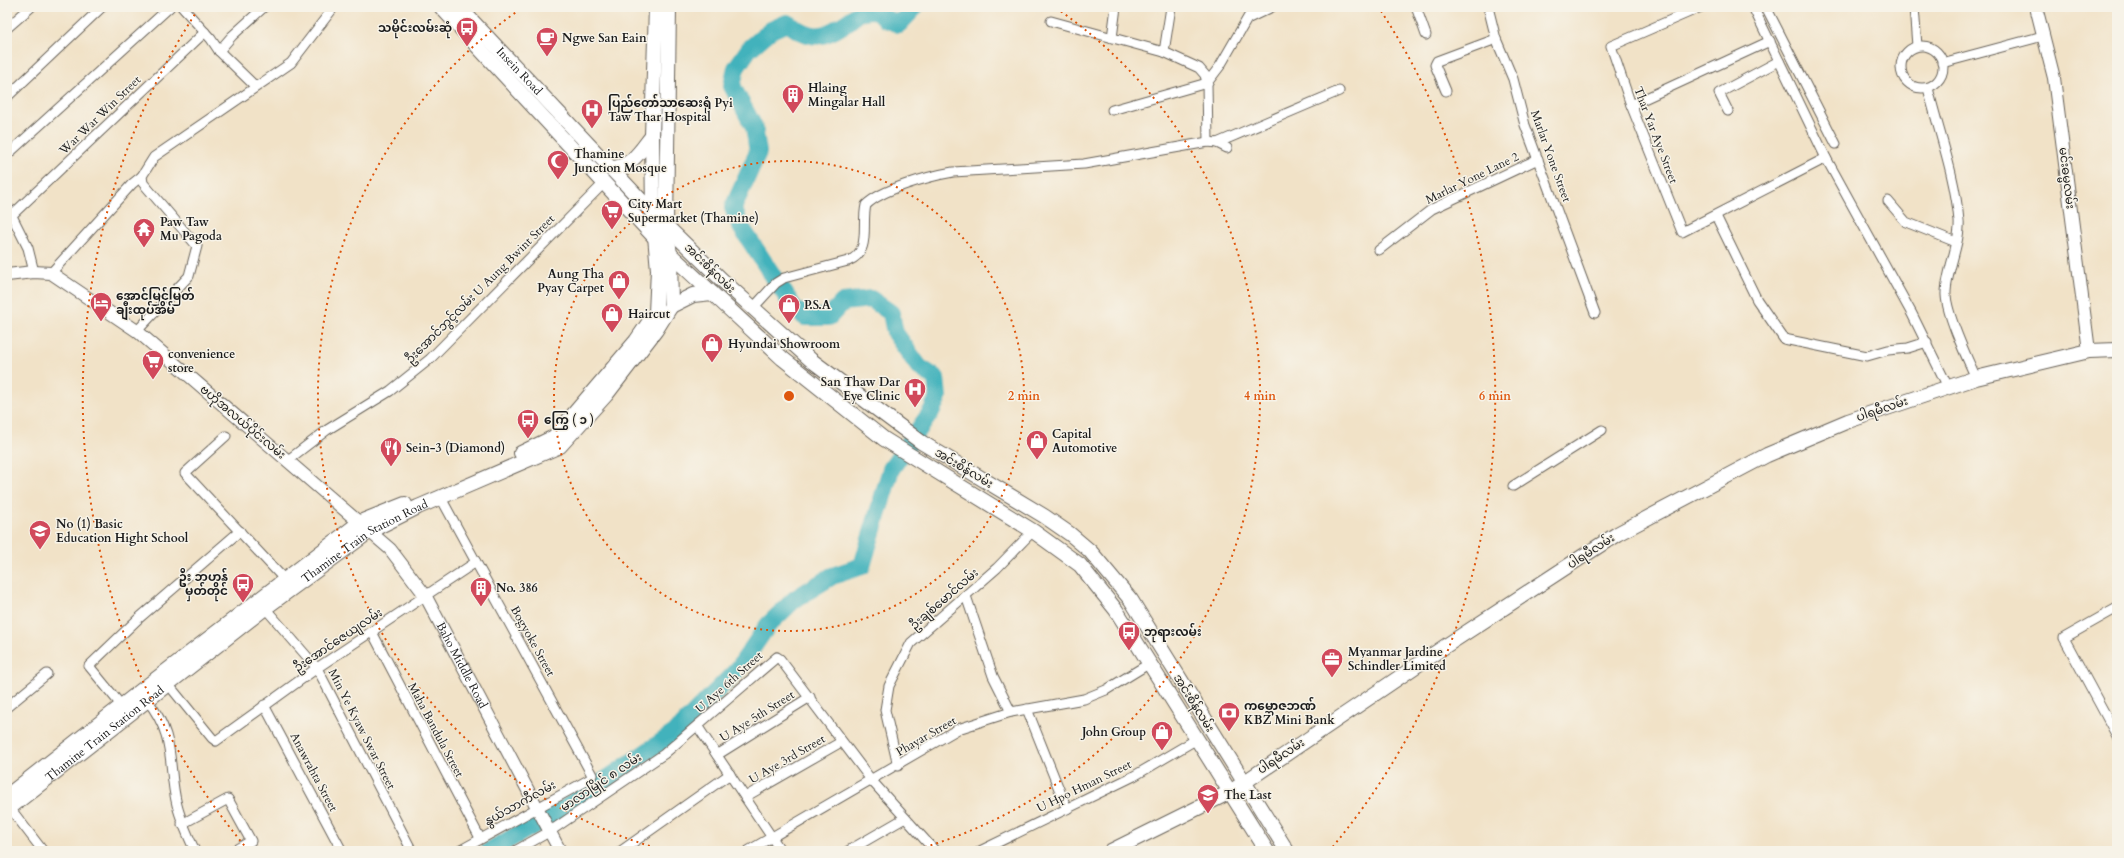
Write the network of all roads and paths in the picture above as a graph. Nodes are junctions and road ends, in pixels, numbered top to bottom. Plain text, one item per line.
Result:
1 (31, 7) edge
2 (102, 7) edge
3 (170, 7) edge
4 (182, 7) edge
5 (264, 7) edge
6 (334, 7) edge
7 (441, 7) edge
8 (460, 7) edge
9 (656, 7) edge
10 (669, 7) edge
11 (1116, 7) edge
12 (1171, 7) edge
13 (1254, 7) edge
14 (1272, 7) edge
15 (1416, 7) edge
16 (1488, 7) edge
17 (1701, 7) edge
18 (1753, 7) edge
19 (1766, 7) edge
20 (1914, 7) edge
21 (2036, 7) edge
22 (1249, 18) junction
23 (1051, 21) dead end
24 (7, 28) edge
25 (205, 32) junction
26 (1426, 36) dead end
27 (2044, 36) junction
28 (1112, 38) junction
29 (1496, 39) junction
30 (1770, 41) junction
31 (1918, 46) junction
32 (219, 51) junction
33 (1164, 52) junction
34 (1779, 61) junction
35 (1942, 63) junction
36 (1207, 83) junction
37 (255, 86) junction
38 (1928, 88) junction
39 (1339, 91) dead end
40 (1446, 91) dead end
41 (7, 97) edge
42 (1631, 105) junction
43 (1112, 110) dead end
44 (1728, 111) dead end
45 (580, 134) joint
46 (652, 136) junction
47 (1208, 142) junction
48 (1217, 143) junction
49 (1836, 144) dead end
50 (1227, 148) dead end
51 (7, 155) edge
52 (1826, 158) junction
53 (1538, 159) junction
54 (611, 168) junction
55 (143, 180) junction
56 (605, 182) junction
57 (1888, 201) dead end
58 (7, 206) edge
59 (653, 213) junction
60 (12, 215) junction
61 (1716, 216) junction
62 (666, 225) junction
63 (655, 236) junction
64 (1956, 242) junction
65 (1379, 250) dead end
66 (670, 254) junction
67 (34, 272) junction
68 (51, 273) junction
69 (7, 275) edge
70 (712, 293) junction
71 (671, 306) junction
72 (753, 308) junction
73 (1595, 313) dead end
74 (137, 331) junction
75 (1927, 342) junction
76 (2117, 350) edge
77 (2090, 351) junction
78 (1976, 378) junction
79 (1948, 387) junction
80 (1602, 430) dead end
81 (226, 436) dead end
82 (288, 460) junction
83 (1513, 486) dead end
84 (441, 498) junction
85 (1017, 500) junction
86 (1007, 515) junction
87 (365, 527) junction
88 (240, 531) junction
89 (1033, 531) junction
90 (476, 562) junction
91 (284, 579) junction
92 (275, 594) junction
93 (425, 595) junction
94 (966, 596) junction
95 (265, 608) junction
96 (2117, 608) edge
97 (372, 632) junction
98 (1150, 663) junction
99 (317, 668) junction
100 (47, 674) dead end
101 (168, 684) junction
102 (147, 696) junction
103 (810, 697) junction
104 (121, 705) junction
105 (264, 705) junction
106 (7, 707) edge
107 (1027, 709) junction
108 (1012, 712) junction
109 (698, 726) junction
110 (2117, 736) edge
111 (1197, 739) junction
112 (841, 742) junction
113 (717, 755) junction
114 (898, 766) junction
115 (730, 774) junction
116 (592, 775) joint
117 (872, 781) junction
118 (1244, 781) junction
119 (1230, 792) junction
120 (745, 797) junction
121 (8, 808) edge
122 (537, 809) junction
123 (1067, 809) junction
124 (905, 818) junction
125 (182, 824) junction
126 (548, 830) junction
127 (772, 836) junction
128 (480, 838) junction
129 (43, 851) edge
130 (195, 851) edge
131 (233, 851) edge
132 (342, 851) edge
133 (412, 851) edge
134 (459, 851) edge
135 (514, 851) edge
136 (560, 851) edge
137 (621, 851) edge
138 (748, 851) edge
139 (782, 851) edge
140 (848, 851) edge
141 (935, 851) edge
142 (980, 851) edge
143 (1111, 851) edge
144 (1267, 851) edge
145 (1287, 851) edge

1 - 24 street
2 - 41 street
3 - 51 street
4 - 25 street
5 - 32 street
6 - 37 street
7 - 56 main road
8 - 45 main road, Insein Road
9 - 46 main road, Thamine Train Station Road
10 - 62 main road
11 - 28 street
12 - 33 street
13 - 22 street
14 - 22 street
15 - 26 street
16 - 29 street, Marlar Yone Street
17 - 42 street, Thar Yar Aye Street
18 - 30 street
19 - 49 street
20 - 31 street
21 - 27 street, မင်းဓမ္မလမ်း
22 - 36 street
23 - 28 street
25 - 32 street
25 - 60 street, War War Win Street
27 - 35 street
27 - 77 street, မင်းဓမ္မလမ်း
28 - 33 street
29 - 40 street
29 - 53 street, Marlar Yone Street
30 - 34 street
30 - 42 street
31 - 35 street
31 - 38 street
32 - 37 street
33 - 36 street
34 - 44 street
34 - 52 street
35 - 38 street
36 - 43 street
36 - 47 street
37 - 55 street
38 - 64 street
39 - 48 street
42 - 61 street, Thar Yar Aye Street
45 - 54 main road, အင်းစိန်လမ်း
46 - 54 main road
46 - 59 main road, Thamine Train Station Road
47 - 48 street
47 - 72 street
48 - 50 street
52 - 61 street
52 - 75 street
53 - 65 street, Marlar Yone Lane 2
53 - 73 street, Marlar Yone Street
54 - 59 main road, အင်းစိန်လမ်း
55 - 68 street
55 - 74 street
56 - 63 main road
56 - 82 street, ဦးအောင်ဘွင့်လမ်း U Aung Bwint Street
57 - 64 street
58 - 60 street
59 - 62 main road, အင်းစိန်လမ်း
59 - 63 main road, Thamine Train Station Road
60 - 67 street
61 - 75 street
62 - 66 main road
62 - 72 main road, အင်းစိန်လမ်း
63 - 66 main road, အင်းစိန်လမ်း
63 - 87 main road, Thamine Train Station Road
64 - 78 street
66 - 70 main road, အင်းစိန်လမ်း
66 - 71 main road
67 - 68 street
67 - 69 street
68 - 74 street, ဗဟိုအလယ်ပိုင်းလမ်း
70 - 71 main road
70 - 86 main road, အင်းစိန်လမ်း
71 - 84 main road, Thamine Train Station Road
72 - 85 main road, အင်းစိန်လမ်း
74 - 82 street, ဗဟိုအလယ်ပိုင်းလမ်း
75 - 79 street
76 - 77 main road, ပါရမီလမ်း
77 - 78 main road, ပါရမီလမ်း
78 - 79 main road, ပါရမီလမ်း
79 - 118 main road, ပါရမီလမ်း
80 - 83 street
81 - 88 street
82 - 87 street, ဗဟိုအလယ်ပိုင်းလမ်း
84 - 87 main road, Thamine Train Station Road
84 - 90 street, Bogyoke Street
85 - 86 main road
85 - 118 main road, အင်းစိန်လမ်း
86 - 89 main road, အင်းစိန်လမ်း
87 - 91 main road, Thamine Train Station Road
87 - 92 main road, Thamine Train Station Road
87 - 93 street, Baho Middle Road
88 - 91 street
88 - 104 street
89 - 94 street, ဦးချစ်မောင်လမ်း
89 - 98 main road, အင်းစိန်လမ်း
90 - 93 street, ဦးအောင်ဇေယျလမ်း
90 - 116 street, Bogyoke Street
91 - 92 main road, Thamine Train Station Road
92 - 95 main road, Thamine Train Station Road
92 - 102 main road, Thamine Train Station Road
93 - 97 street, ဦးအောင်ဇေယျလမ်း
93 - 122 street, Baho Middle Road
94 - 108 street
94 - 114 street, ဦးချစ်မောင်လမ်း
95 - 99 street, Min Ye Kyaw Swar Street
95 - 101 main road, Thamine Train Station Road
96 - 110 street
97 - 99 street, ဦးအောင်ဇေယျလမ်း
97 - 128 street, Maha Bandula Street
98 - 107 street, Phayar Street
98 - 111 main road, အင်းစိန်လမ်း
99 - 105 street, ဦးအောင်ဇေယျလမ်း
99 - 133 street, Min Ye Kyaw Swar Street
100 - 106 street
101 - 102 main road, Thamine Train Station Road
101 - 105 street, ဦးအောင်ဇေယျလမ်း
102 - 104 main road, Thamine Train Station Road
102 - 121 main road, Thamine Train Station Road
102 - 125 street
103 - 109 street, U Aye 6th Street
103 - 112 street
103 - 113 street, U Aye 5th Street
104 - 121 main road, Thamine Train Station Road
105 - 132 street, Anawrahta Street
107 - 108 street, Phayar Street
107 - 123 street
108 - 114 street, Phayar Street
109 - 113 street
109 - 126 street, မာလာမြိုင် ၈ လမ်း
111 - 119 main road, အင်းစိန်လမ်း
111 - 123 street, U Hpo Hman Street
112 - 117 street
112 - 120 street, U Aye 3rd Street
113 - 115 street
114 - 117 street, Phayar Street
115 - 120 street
115 - 137 street
116 - 122 street, နွယ်သာကီလမ်း
117 - 124 street
117 - 127 street, Phayar Street
118 - 119 main road, ပါရမီလမ်း
118 - 145 main road, အင်းစိန်လမ်း
119 - 143 main road, ပါရမီလမ်း
119 - 144 main road
120 - 127 street
121 - 129 street
122 - 126 street, Baho Middle Road
122 - 128 street, နွယ်သာကီလမ်း
123 - 142 street, U Hpo Hman Street
124 - 140 street
124 - 141 street
125 - 130 street
125 - 131 street
126 - 135 street, မာလာမြိုင် ၈ လမ်း
126 - 136 street, Baho Middle Road
127 - 138 street, Phayar Street
127 - 139 street
128 - 134 street, နွယ်သာကီလမ်း

